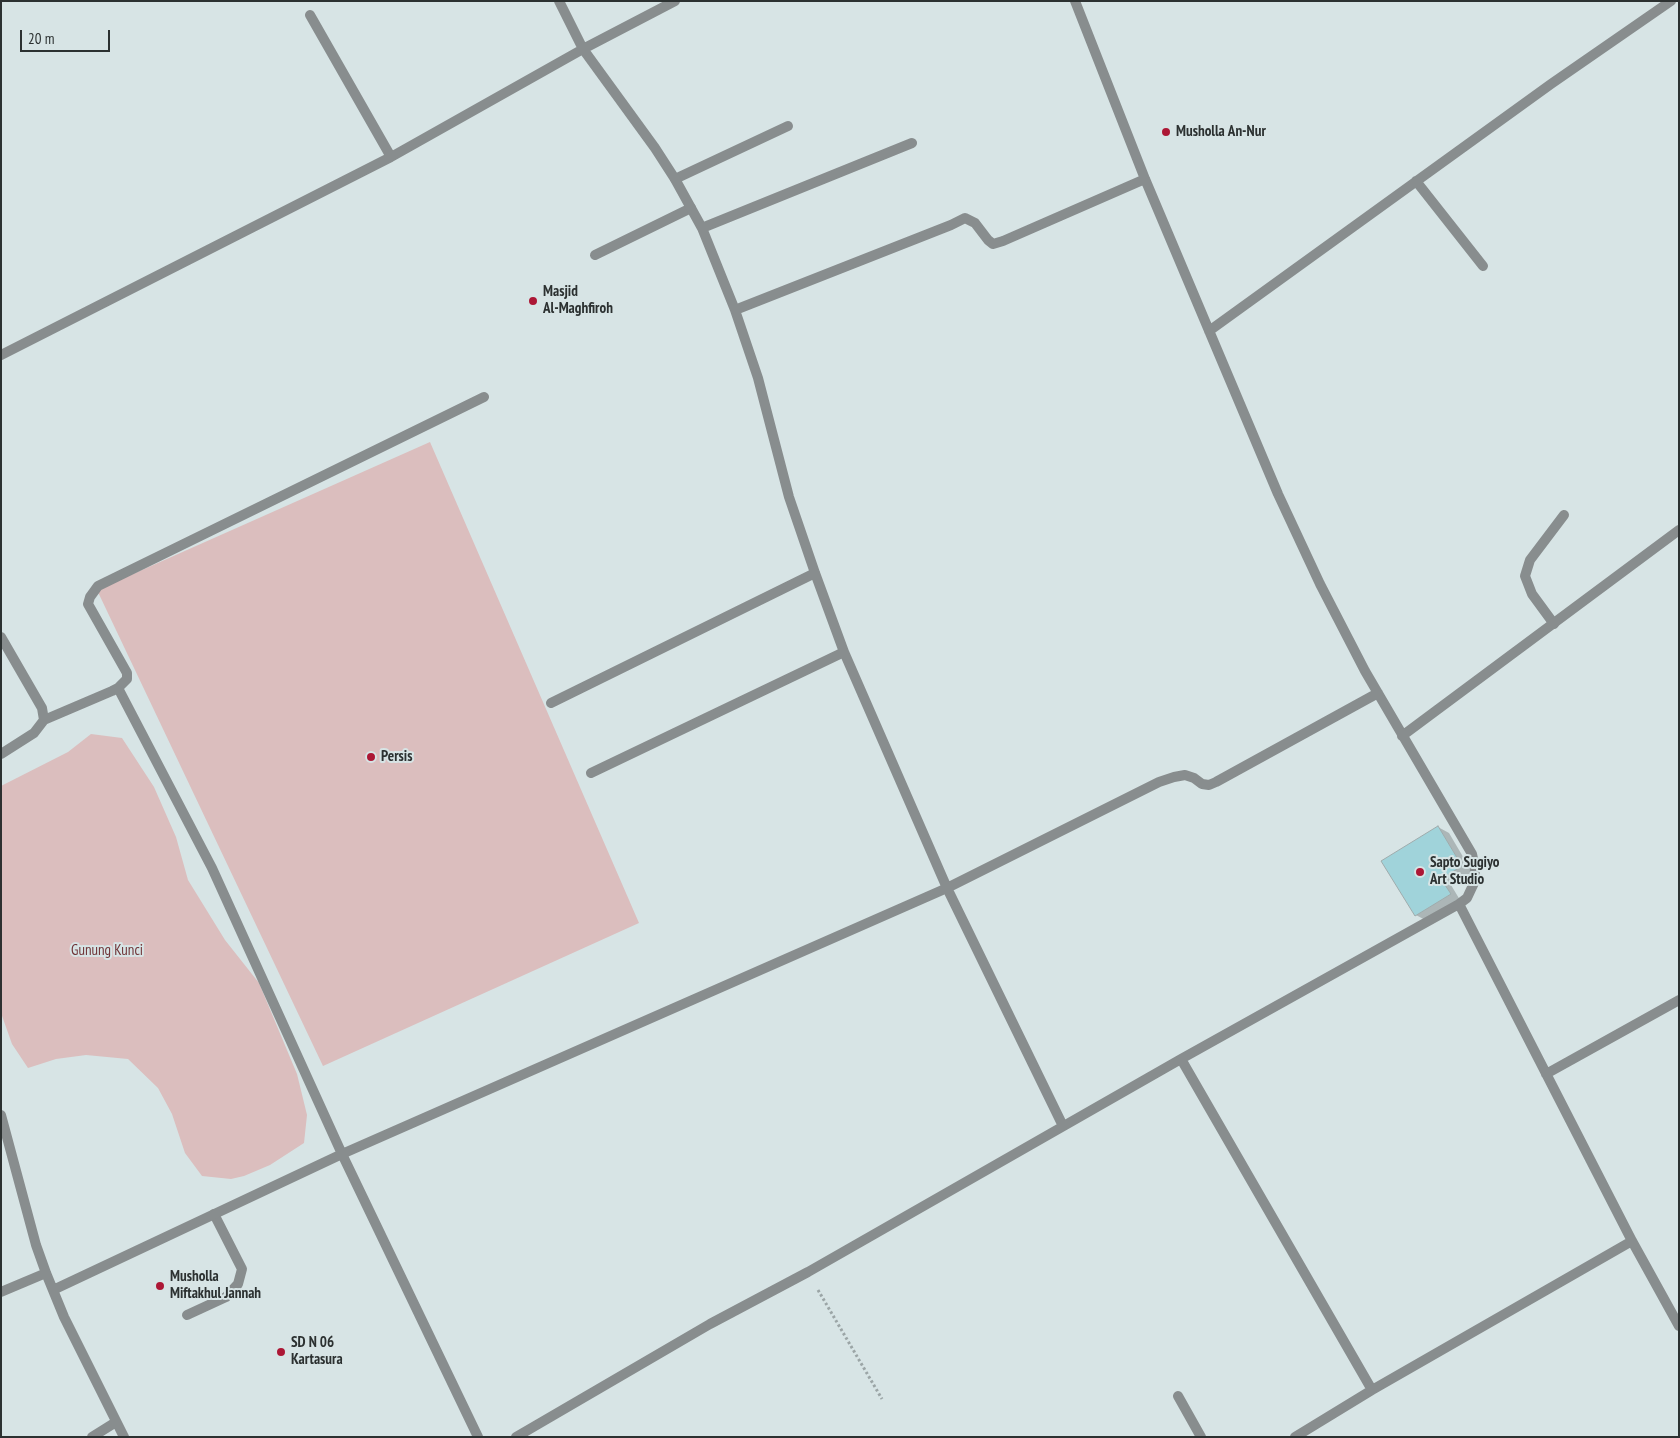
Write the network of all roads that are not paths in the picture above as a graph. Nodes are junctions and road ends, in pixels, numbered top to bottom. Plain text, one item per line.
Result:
1 (559, 1) edge
2 (675, 1) edge
3 (1075, 1) edge
4 (1671, 1) edge
5 (310, 15) dead end
6 (583, 49) junction
7 (788, 126) dead end
8 (912, 143) dead end
9 (391, 157) junction
10 (675, 179) junction
11 (1145, 179) junction
12 (1416, 181) junction
13 (692, 208) junction
14 (702, 228) junction
15 (595, 255) dead end
16 (1483, 266) dead end
17 (735, 310) junction
18 (1209, 331) junction
19 (1, 355) edge
20 (484, 397) dead end
21 (1564, 515) dead end
22 (1679, 530) edge
23 (815, 573) junction
24 (1554, 624) junction
25 (1, 637) edge
26 (844, 652) junction
27 (118, 688) junction
28 (1378, 693) junction
29 (551, 703) dead end
30 (44, 720) junction
31 (1402, 736) junction
32 (1, 754) edge
33 (591, 773) dead end
34 (947, 888) junction
35 (1459, 904) junction
36 (1679, 1000) edge
37 (1181, 1059) junction
38 (1546, 1074) junction
39 (1, 1115) edge
40 (1064, 1126) junction
41 (342, 1154) junction
42 (214, 1214) junction
43 (1632, 1241) junction
44 (46, 1273) junction
45 (53, 1290) junction
46 (1, 1292) edge
47 (187, 1315) dead end
48 (1679, 1326) edge
49 (1372, 1390) junction
50 (1178, 1396) dead end
51 (116, 1422) junction
52 (92, 1437) edge
53 (124, 1437) edge
54 (478, 1437) edge
55 (516, 1437) edge
56 (1201, 1437) edge
57 (1295, 1437) edge

1 - 6 street
2 - 6 street
3 - 11 street
4 - 12 street
5 - 9 street
6 - 9 street
6 - 10 street
7 - 10 street
8 - 14 street
9 - 19 street
10 - 13 street
11 - 17 street
11 - 18 street
12 - 16 street
12 - 18 street
13 - 14 street
13 - 15 street
14 - 17 street
17 - 23 street
18 - 28 street
20 - 27 street
21 - 24 street
22 - 24 street
23 - 26 street
23 - 29 street
24 - 31 street
25 - 30 street
26 - 33 street
26 - 34 street
27 - 30 street
27 - 41 street
28 - 31 street
28 - 34 street
30 - 32 street
31 - 35 street
34 - 40 street
34 - 41 street
35 - 37 street
35 - 38 street
36 - 38 street
37 - 40 street
37 - 49 street
38 - 43 street
39 - 44 street
40 - 55 street
41 - 42 street
41 - 54 street
42 - 45 street
42 - 47 street
43 - 48 street
43 - 49 street
44 - 45 street
44 - 46 street
45 - 51 street
49 - 57 street
50 - 56 street
51 - 52 street
51 - 53 street

